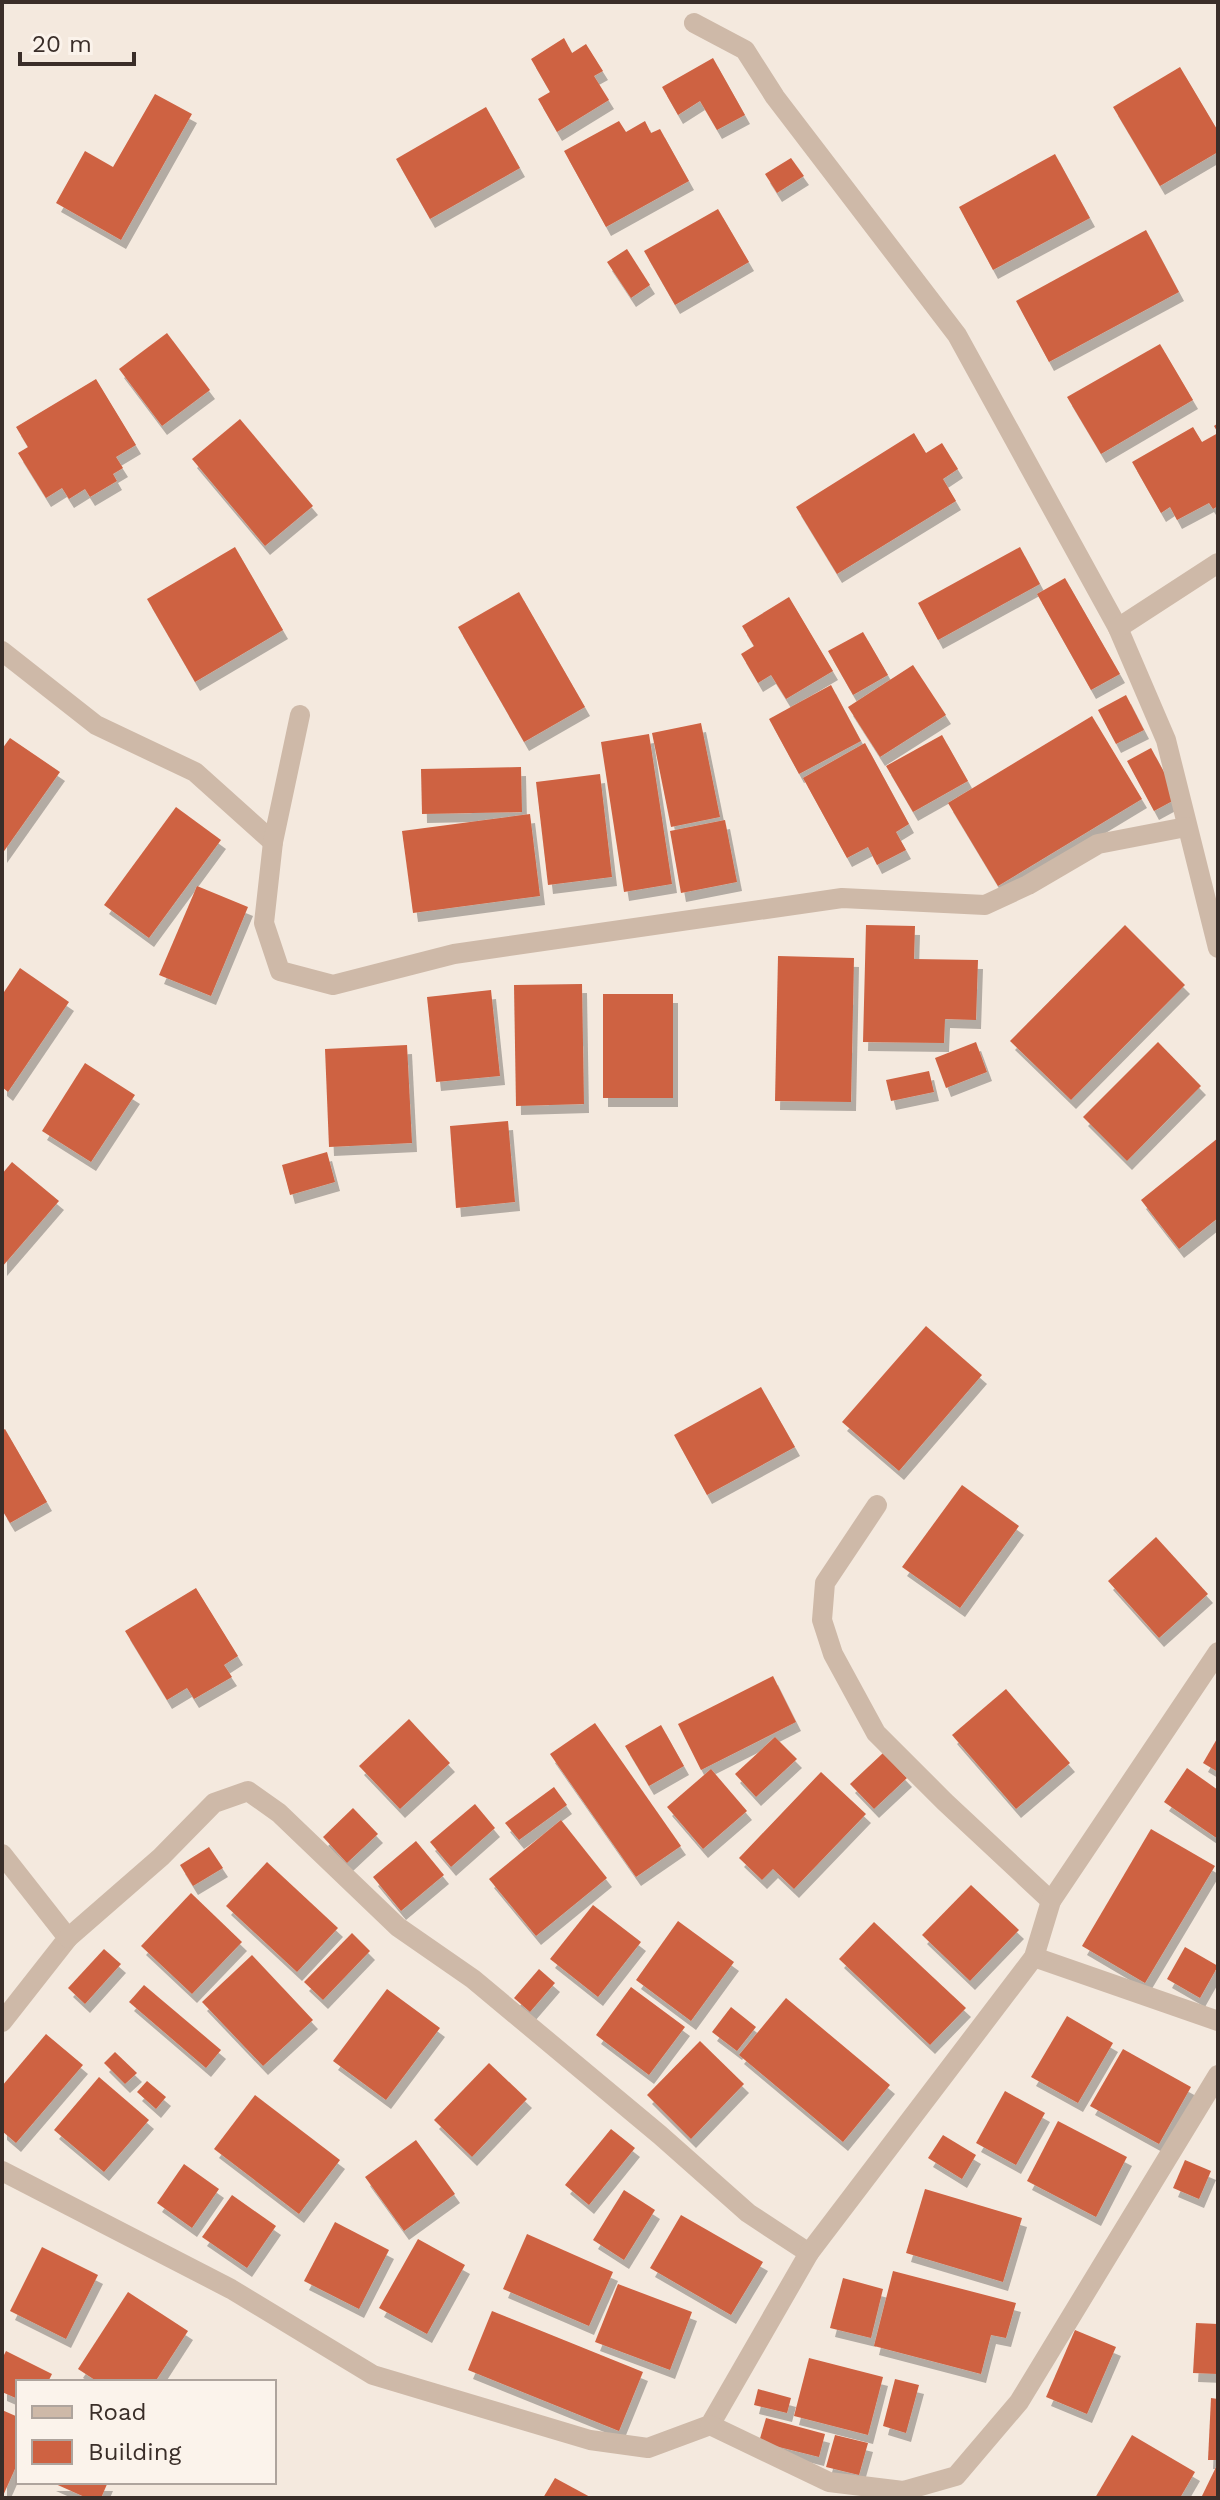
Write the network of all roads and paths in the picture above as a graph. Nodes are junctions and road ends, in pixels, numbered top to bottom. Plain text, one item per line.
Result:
1 (694, 23) dead end
2 (1218, 563) edge
3 (1118, 628) junction
4 (2, 651) edge
5 (300, 715) dead end
6 (1186, 827) junction
7 (273, 842) junction
8 (1218, 948) edge
9 (877, 1505) dead end
10 (1218, 1652) edge
11 (2, 1854) edge
12 (1051, 1901) junction
13 (68, 1938) junction
14 (1034, 1957) junction
15 (1218, 2021) edge
16 (2, 2022) edge
17 (1218, 2075) edge
18 (2, 2171) edge
19 (809, 2253) junction
20 (710, 2425) junction

1 - 3 street
2 - 3 street
3 - 6 street
4 - 7 street
5 - 7 street
6 - 7 street
6 - 8 street
9 - 12 street
10 - 12 street
11 - 13 street
12 - 14 street
13 - 16 street
13 - 19 street
14 - 15 street
14 - 19 street
17 - 20 street
18 - 20 street
19 - 20 street

